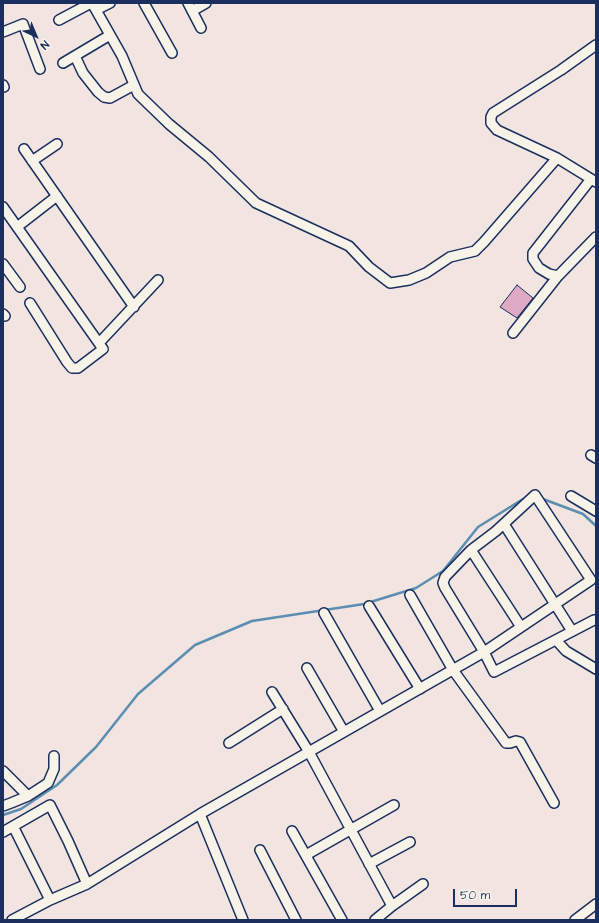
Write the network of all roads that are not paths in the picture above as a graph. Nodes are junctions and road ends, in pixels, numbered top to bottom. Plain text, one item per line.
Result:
1 (110, 3) edge
2 (144, 3) edge
3 (206, 3) edge
4 (93, 5) edge
5 (190, 7) edge
6 (59, 20) dead end
7 (201, 28) dead end
8 (3, 32) edge
9 (110, 35) junction
10 (596, 44) edge
11 (172, 53) dead end
12 (75, 56) junction
13 (63, 63) dead end
14 (40, 69) dead end
15 (134, 85) junction
16 (57, 144) dead end
17 (24, 149) dead end
18 (557, 158) junction
19 (32, 161) junction
20 (594, 180) edge
21 (57, 196) junction
22 (3, 207) edge
23 (17, 227) junction
24 (596, 237) edge
25 (3, 264) edge
26 (558, 276) junction
27 (158, 280) dead end
28 (20, 287) dead end
29 (30, 303) dead end
30 (134, 307) junction
31 (513, 333) dead end
32 (99, 343) junction
33 (571, 496) dead end
34 (596, 511) edge
35 (504, 524) junction
36 (471, 550) junction
37 (410, 595) dead end
38 (555, 605) junction
39 (369, 606) dead end
40 (324, 613) dead end
41 (596, 620) edge
42 (521, 627) junction
43 (572, 632) junction
44 (556, 640) junction
45 (484, 652) junction
46 (307, 668) dead end
47 (596, 669) edge
48 (453, 670) junction
49 (420, 689) junction
50 (272, 692) dead end
51 (282, 709) junction
52 (380, 711) junction
53 (344, 732) junction
54 (228, 743) dead end
55 (309, 752) junction
56 (54, 756) dead end
57 (3, 771) edge
58 (28, 796) junction
59 (554, 803) dead end
60 (394, 804) dead end
61 (3, 806) edge
62 (200, 814) junction
63 (13, 826) junction
64 (350, 829) junction
65 (292, 831) dead end
66 (3, 832) edge
67 (410, 842) dead end
68 (260, 850) dead end
69 (306, 855) junction
70 (369, 864) junction
71 (87, 884) junction
72 (423, 884) dead end
73 (50, 900) junction
74 (596, 904) edge
75 (392, 906) junction
76 (12, 920) edge
77 (243, 920) edge
78 (296, 920) edge
79 (342, 920) edge
80 (375, 920) edge
81 (575, 920) edge

1 - 4 street
2 - 11 street
3 - 5 street
4 - 6 street
4 - 9 street
5 - 7 street
8 - 14 street
9 - 12 street
9 - 15 street
10 - 18 street
12 - 13 street
12 - 15 street
15 - 18 street
16 - 19 street
17 - 19 street
18 - 20 street
19 - 21 street
20 - 26 street
21 - 23 street
21 - 30 street
22 - 23 street
23 - 32 street
24 - 26 street
25 - 28 street
26 - 31 street
27 - 30 street
29 - 32 street
30 - 32 street
33 - 34 street
35 - 36 street
35 - 38 street
35 - 38 street
36 - 42 street
36 - 45 street
37 - 48 street
38 - 42 street
38 - 43 street
39 - 49 street
40 - 52 street
41 - 43 street
42 - 45 street
43 - 44 street
44 - 45 street
44 - 47 street
45 - 48 street
46 - 53 street
48 - 49 street
48 - 59 street
49 - 52 street
50 - 51 street
51 - 54 street
51 - 55 street
52 - 53 street
53 - 55 street
55 - 62 street
55 - 64 street
56 - 58 street
57 - 58 street
58 - 61 street
60 - 64 street
62 - 71 street
62 - 77 street
63 - 66 street
63 - 71 street
63 - 73 street
64 - 69 street
64 - 70 street
65 - 69 street
67 - 70 street
68 - 78 street
69 - 79 street
70 - 75 street
71 - 73 street
72 - 75 street
73 - 76 street
74 - 81 street
75 - 80 street

